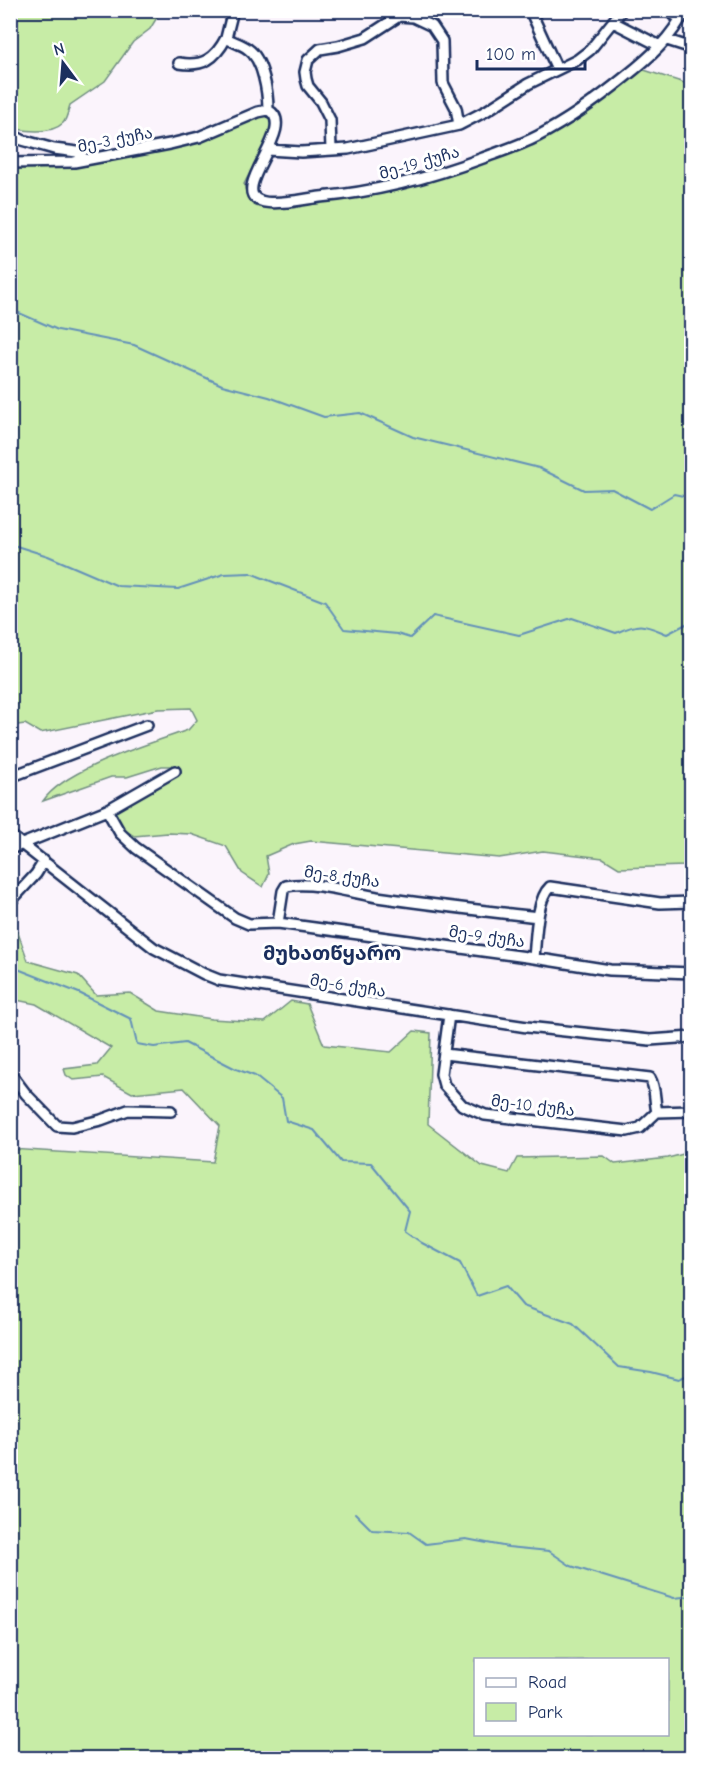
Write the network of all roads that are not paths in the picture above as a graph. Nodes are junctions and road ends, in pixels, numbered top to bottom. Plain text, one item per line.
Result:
1 (233, 10) edge
2 (530, 10) edge
3 (622, 10) edge
4 (666, 10) edge
5 (683, 15) edge
6 (614, 22) junction
7 (226, 38) junction
8 (663, 43) junction
9 (692, 48) edge
10 (179, 63) dead end
11 (557, 69) junction
12 (268, 110) junction
13 (459, 125) junction
14 (12, 135) edge
15 (10, 148) edge
16 (267, 150) junction
17 (331, 150) junction
18 (86, 160) junction
19 (10, 163) edge
20 (147, 725) dead end
21 (175, 771) dead end
22 (10, 777) edge
23 (107, 810) junction
24 (10, 835) edge
25 (22, 844) junction
26 (10, 849) edge
27 (44, 861) junction
28 (10, 902) edge
29 (692, 902) edge
30 (538, 917) junction
31 (278, 923) junction
32 (534, 958) junction
33 (692, 973) edge
34 (449, 1015) junction
35 (692, 1037) edge
36 (444, 1054) junction
37 (10, 1073) edge
38 (692, 1111) edge
39 (171, 1112) dead end
40 (657, 1112) junction

1 - 7 street
2 - 11 street
3 - 6 street
4 - 5 street
5 - 8 street, მე-19 ქუჩა
6 - 8 street
6 - 11 street
7 - 10 street
7 - 12 street
8 - 9 street
8 - 16 street, მე-19 ქუჩა
11 - 13 street
12 - 16 street, მე-19 ქუჩა
12 - 18 street, მე-3 ქუჩა
13 - 17 street
13 - 17 street
14 - 15 street
14 - 18 street
16 - 17 street
18 - 19 street, მე-3 ქუჩა
20 - 22 street
21 - 23 street
23 - 25 street
23 - 31 street
24 - 25 street, მე-6 ქუჩა
25 - 26 street
25 - 27 street, მე-6 ქუჩა
27 - 28 street
27 - 34 street, მე-6 ქუჩა
29 - 30 street
30 - 31 street, მე-8 ქუჩა
30 - 32 street
31 - 32 street, მე-9 ქუჩა
32 - 33 street, მე-9 ქუჩა
34 - 35 street, მე-6 ქუჩა
34 - 36 street, მე-10 ქუჩა
36 - 40 street
36 - 40 street, მე-10 ქუჩა
37 - 39 street
38 - 40 street

